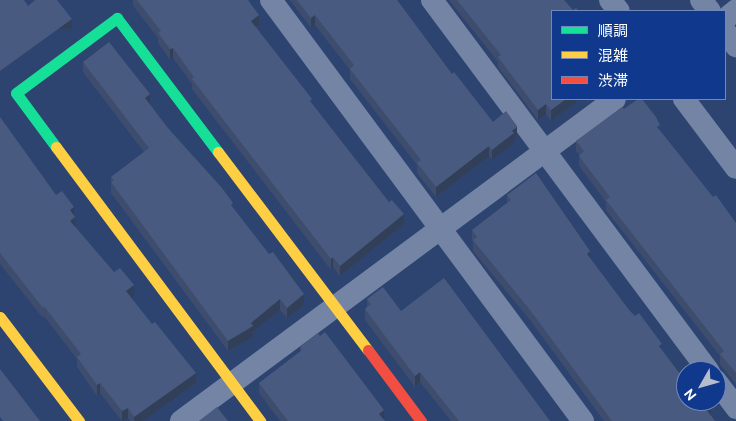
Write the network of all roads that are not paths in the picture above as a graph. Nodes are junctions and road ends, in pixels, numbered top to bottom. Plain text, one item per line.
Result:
1 (271, 0) edge
2 (432, 0) edge
3 (610, 0) edge
4 (701, 0) edge
5 (618, 10) edge
6 (709, 10) edge
7 (736, 10) edge
8 (726, 18) edge
9 (726, 32) edge
10 (736, 46) edge
11 (614, 100) edge
12 (685, 100) edge
13 (544, 152) junction
14 (736, 168) edge
15 (441, 229) junction
16 (337, 306) junction
17 (0, 318) edge
18 (701, 361) edge
19 (232, 383) junction
20 (726, 394) edge
21 (736, 408) edge
22 (79, 421) edge
23 (182, 421) edge
24 (260, 421) edge
25 (421, 421) edge
26 (583, 421) edge

1 - 15 street
2 - 13 street
3 - 5 street
4 - 6 street
7 - 8 street
9 - 10 street
11 - 13 street
12 - 14 street
13 - 15 street
13 - 18 street
15 - 16 street
15 - 26 street
16 - 19 street
16 - 19 street
16 - 25 street
17 - 22 street
19 - 23 street
19 - 24 street
20 - 21 street

